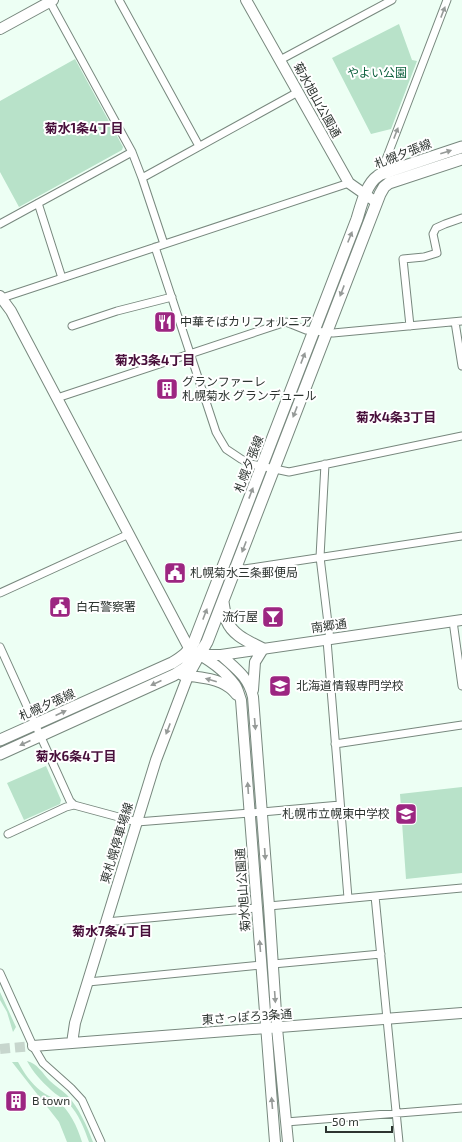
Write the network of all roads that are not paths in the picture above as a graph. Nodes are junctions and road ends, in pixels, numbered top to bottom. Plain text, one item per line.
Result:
1 (119, 0) edge
2 (246, 0) edge
3 (392, 0) edge
4 (447, 0) edge
5 (52, 1) edge
6 (0, 29) edge
7 (280, 60) junction
8 (298, 92) junction
9 (199, 146) junction
10 (462, 147) edge
11 (132, 152) junction
12 (462, 159) edge
13 (387, 172) junction
14 (142, 178) junction
15 (349, 183) junction
16 (389, 183) junction
17 (365, 195) junction
18 (376, 202) junction
19 (38, 203) junction
20 (462, 218) edge
21 (0, 224) edge
22 (164, 244) junction
23 (156, 247) junction
24 (62, 278) junction
25 (1, 297) edge
26 (172, 297) junction
27 (459, 322) edge
28 (72, 326) dead end
29 (410, 326) junction
30 (314, 331) junction
31 (326, 333) junction
32 (191, 353) junction
33 (462, 366) edge
34 (56, 398) junction
35 (462, 436) edge
36 (325, 464) junction
37 (262, 466) junction
38 (273, 469) junction
39 (129, 534) junction
40 (462, 536) edge
41 (320, 557) junction
42 (236, 567) junction
43 (0, 593) edge
44 (223, 602) junction
45 (458, 621) edge
46 (328, 640) junction
47 (0, 647) edge
48 (263, 649) junction
49 (195, 652) junction
50 (221, 655) junction
51 (174, 675) junction
52 (188, 676) junction
53 (462, 686) edge
54 (253, 697) junction
55 (241, 700) junction
56 (35, 724) junction
57 (462, 725) edge
58 (40, 735) junction
59 (0, 740) edge
60 (335, 744) junction
61 (0, 754) edge
62 (74, 805) junction
63 (340, 805) junction
64 (262, 812) junction
65 (250, 813) junction
66 (137, 822) junction
67 (8, 834) dead end
68 (462, 888) edge
69 (375, 896) junction
70 (348, 898) junction
71 (269, 906) junction
72 (257, 908) junction
73 (106, 922) junction
74 (381, 954) junction
75 (273, 964) junction
76 (261, 965) junction
77 (0, 973) edge
78 (88, 982) junction
79 (462, 1013) edge
80 (388, 1019) junction
81 (266, 1028) junction
82 (277, 1028) junction
83 (72, 1043) junction
84 (33, 1046) junction
85 (462, 1108) edge
86 (397, 1113) junction
87 (286, 1122) junction
88 (101, 1142) edge
89 (275, 1142) edge
90 (288, 1142) edge
91 (399, 1142) edge

1 - 9 street
2 - 7 street, 菊水旭山公園通
3 - 7 street
13 -> 4 street
5 - 6 street
5 - 11 street
7 - 8 street, 菊水旭山公園通
8 - 9 street
8 - 15 street, 菊水旭山公園通
9 - 14 street
13 -> 10 main road, 札幌夕張線
11 - 14 street
11 - 19 street
12 - 16 main road, 札幌夕張線
13 - 16 street
13 - 17 main road, 札幌夕張線
14 - 22 street
15 - 17 street, 菊水旭山公園通
15 - 22 street
16 - 18 main road, 札幌夕張線
17 - 18 street, 菊水旭山公園通
30 -> 17 main road, 札幌夕張線
18 -> 31 main road, 札幌夕張線
19 - 21 street
19 - 24 street
20 - 29 street
22 - 23 street
23 - 24 street
23 - 26 street
24 - 25 street
25 - 34 street
26 - 28 street
26 - 32 street
27 - 29 street
27 - 33 street
29 - 31 street
30 - 31 street
30 - 32 street
37 -> 30 main road, 札幌夕張線
31 -> 38 main road, 札幌夕張線
32 - 34 street
32 - 37 street
34 - 39 street
35 - 36 street
36 - 38 street
36 - 41 street
37 - 38 street
49 -> 37 main road, 札幌夕張線
38 -> 42 main road, 札幌夕張線
39 - 43 street
39 - 49 street
40 - 41 street
41 - 42 street
41 - 46 street
42 - 44 main road, 札幌夕張線
44 - 48 main road
44 - 49 main road, 札幌夕張線
45 - 46 street, 南郷通
45 - 53 street
46 - 48 street, 南郷通
46 - 60 street
47 - 56 street
48 - 50 street, 南郷通
48 - 54 street
49 - 50 street, 南郷通
49 - 51 main road, 札幌夕張線
49 - 52 street, 東札幌停車場線
49 - 55 street, 菊水旭山公園通
56 -> 49 main road, 札幌夕張線
50 - 54 street, 菊水旭山公園通
51 - 52 street
51 -> 58 main road, 札幌夕張線
55 -> 52 street
52 -> 66 street, 東札幌停車場線
54 -> 64 street, 菊水旭山公園通
65 -> 55 street, 菊水旭山公園通
56 - 58 street
56 - 59 main road, 札幌夕張線
57 - 60 street
58 -> 61 main road, 札幌夕張線
58 - 62 street
60 - 63 street
62 - 66 street
62 - 67 street
63 - 64 street
63 - 70 street
64 - 65 street
64 -> 71 street, 菊水旭山公園通
65 - 66 street
65 - 72 street, 菊水旭山公園通
66 - 73 street, 東札幌停車場線
68 - 69 street
69 - 70 street
69 - 74 street
70 - 71 street
71 - 75 street, 菊水旭山公園通
72 - 73 street
76 -> 72 street, 菊水旭山公園通
73 - 78 street, 東札幌停車場線
74 - 75 street
74 - 80 street
75 -> 82 street, 菊水旭山公園通
76 - 78 street
76 - 81 street, 菊水旭山公園通
77 - 84 street
78 - 83 street, 東札幌停車場線
79 - 80 street, 東さっぽろ3条通
80 - 82 street, 東さっぽろ3条通
80 - 86 street
81 - 82 street, 東さっぽろ3条通
81 - 83 street, 東さっぽろ3条通
89 -> 81 street, 菊水旭山公園通
82 - 87 street, 菊水旭山公園通
83 - 84 street, 東さっぽろ3条通
84 - 88 street
85 - 86 street
86 - 87 street
86 - 91 street
87 - 90 street, 菊水旭山公園通

